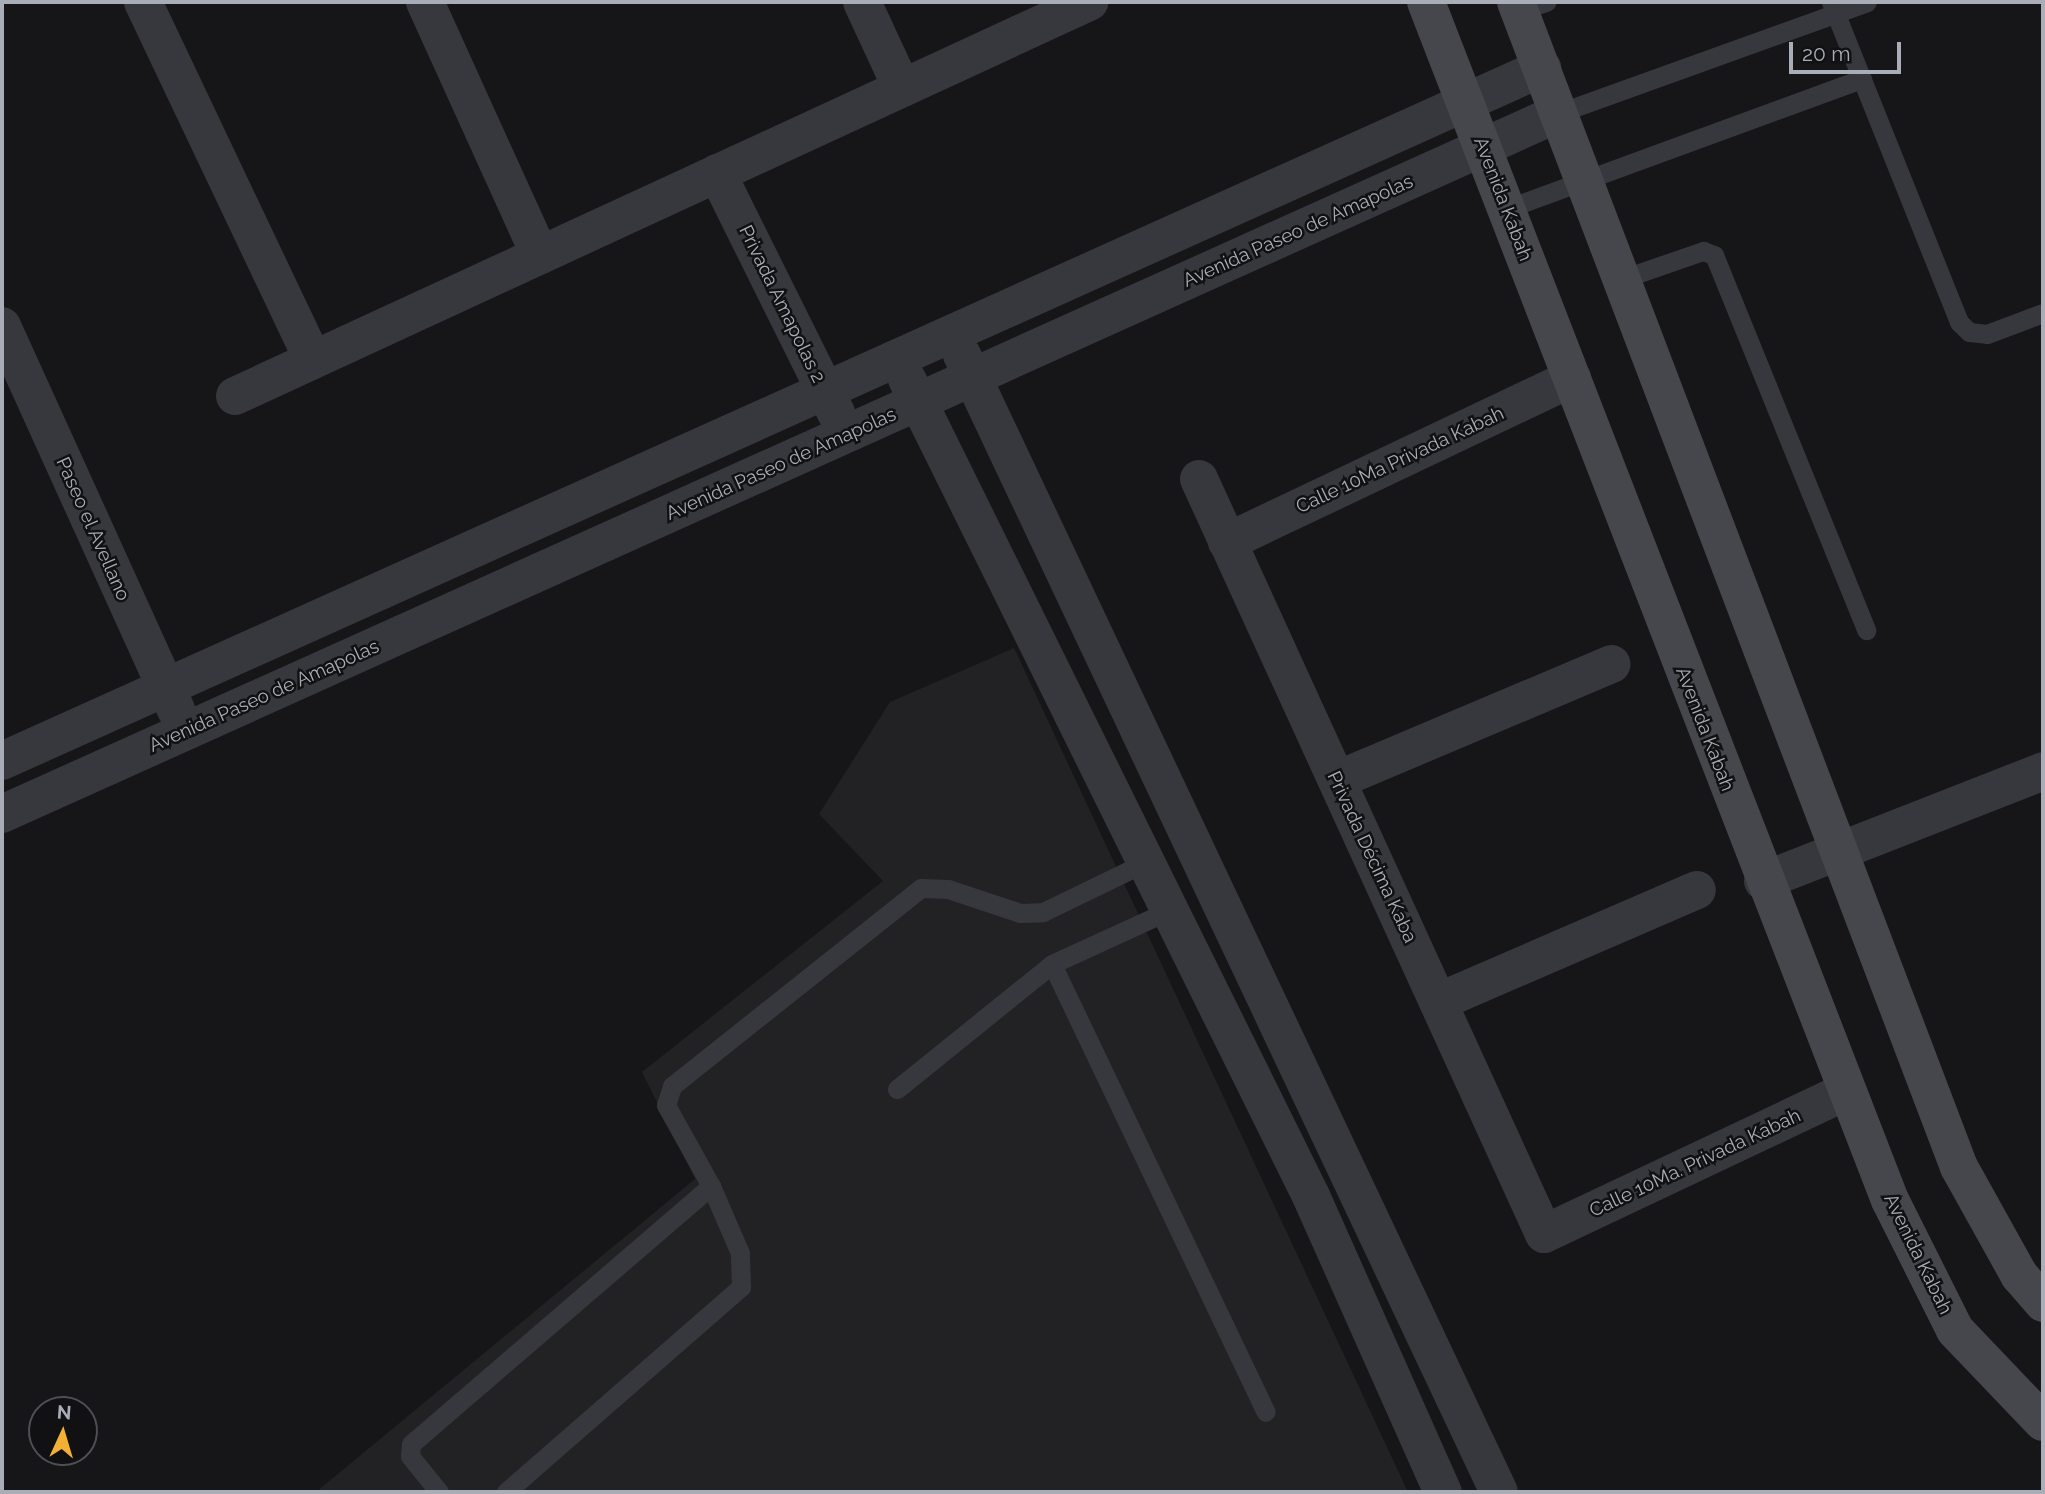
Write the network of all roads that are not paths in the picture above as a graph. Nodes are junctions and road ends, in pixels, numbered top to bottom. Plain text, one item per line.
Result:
1 (143, 2) edge
2 (425, 2) edge
3 (862, 2) edge
4 (1088, 2) edge
5 (1426, 2) edge
6 (1867, 2) edge
7 (1528, 5) edge
8 (1834, 8) edge
9 (1542, 68) junction
10 (1862, 79) junction
11 (902, 88) junction
12 (1466, 103) junction
13 (1559, 113) junction
14 (1483, 148) junction
15 (717, 173) junction
16 (1585, 180) junction
17 (1506, 209) junction
18 (540, 255) junction
19 (1622, 279) junction
20 (2043, 313) edge
21 (2, 326) edge
22 (951, 334) junction
23 (898, 358) junction
24 (313, 360) junction
25 (973, 377) junction
26 (1572, 378) junction
27 (825, 391) junction
28 (235, 396) dead end
29 (918, 402) junction
30 (847, 434) junction
31 (1199, 479) dead end
32 (1227, 542) junction
33 (1866, 630) dead end
34 (1612, 664) dead end
35 (165, 687) junction
36 (187, 731) junction
37 (2, 761) edge
38 (2043, 771) edge
39 (1336, 780) junction
40 (2, 814) edge
41 (1840, 848) junction
42 (1146, 862) junction
43 (1763, 881) junction
44 (1697, 890) dead end
45 (1170, 910) junction
46 (1052, 964) junction
47 (1438, 1002) junction
48 (897, 1089) dead end
49 (1846, 1091) junction
50 (1352, 1180) junction
51 (711, 1186) junction
52 (1311, 1196) junction
53 (1544, 1234) joint
54 (2043, 1303) edge
55 (1266, 1412) dead end
56 (2043, 1422) edge
57 (439, 1492) edge
58 (506, 1492) edge
59 (1443, 1492) edge
60 (1499, 1492) edge

1 - 24 street
2 - 18 street
3 - 11 street
4 - 11 street
5 - 12 main road, Avenida Kabah
6 - 8 lane
7 - 9 main road
8 - 10 lane
8 - 13 lane
9 - 12 street
9 - 13 main road
10 - 16 lane
10 - 20 lane
11 - 15 street
12 - 14 main road, Avenida Kabah
12 - 22 street
13 - 14 street, Avenida Paseo de Amapolas
13 - 16 main road
14 - 17 main road, Avenida Kabah
14 - 25 street, Avenida Paseo de Amapolas
15 - 18 street
15 - 27 street, Privada Amapolas 2
16 - 17 lane
16 - 19 main road
17 - 26 main road, Avenida Kabah
18 - 24 street
19 - 33 lane
19 - 41 main road
21 - 35 street, Paseo el Avellano
22 - 23 street
22 - 25 street
23 - 27 street
23 - 29 street
24 - 28 street
25 - 29 street, Avenida Paseo de Amapolas
25 - 50 street
26 - 32 street, Calle 10Ma Privada Kabah
26 - 43 main road, Avenida Kabah
27 - 30 street, Privada Amapolas 2
27 - 35 street
29 - 30 street, Avenida Paseo de Amapolas
29 - 42 street
30 - 36 street, Avenida Paseo de Amapolas
31 - 32 street, Privada Décima Kaba
32 - 39 street, Privada Décima Kaba
34 - 39 street
35 - 36 street, Paseo el Avellano
35 - 37 street
36 - 40 street, Avenida Paseo de Amapolas
38 - 41 street
39 - 47 street, Privada Décima Kaba
41 - 43 street
41 - 54 main road
42 - 45 street
42 - 51 lane
43 - 49 main road, Avenida Kabah
44 - 47 street
45 - 46 lane
45 - 52 street
46 - 48 lane
46 - 55 lane
47 - 53 street, Privada Décima Kaba
49 - 53 street, Calle 10Ma. Privada Kabah
49 - 56 main road, Avenida Kabah
50 - 52 street
50 - 60 street
51 - 57 lane
51 - 58 lane
52 - 59 street

